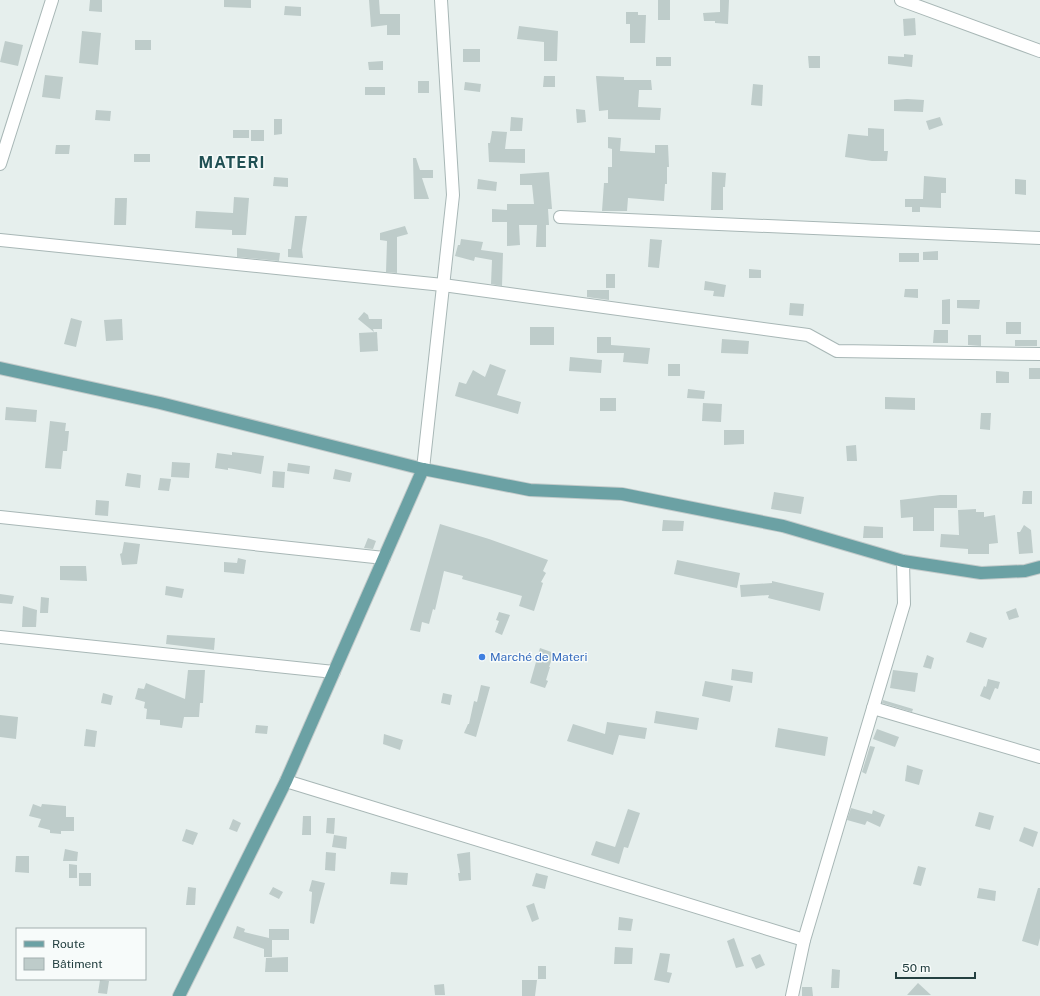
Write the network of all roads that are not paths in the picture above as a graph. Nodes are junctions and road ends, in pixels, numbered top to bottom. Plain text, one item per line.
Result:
1 (52, 0) edge
2 (441, 0) edge
3 (901, 0) edge
4 (1040, 51) edge
5 (0, 164) edge
6 (560, 217) dead end
7 (1040, 238) edge
8 (0, 240) edge
9 (443, 285) junction
10 (1040, 354) edge
11 (0, 368) edge
12 (423, 469) junction
13 (0, 517) edge
14 (384, 558) junction
15 (903, 561) junction
16 (1040, 567) edge
17 (0, 637) edge
18 (334, 672) junction
19 (873, 708) junction
20 (1040, 758) edge
21 (286, 781) junction
22 (804, 940) junction
23 (796, 982) junction
24 (179, 996) edge
25 (792, 996) edge
26 (797, 996) edge

1 - 5 street
2 - 9 street
3 - 4 street
6 - 7 street
8 - 9 street
9 - 10 street
9 - 12 street
11 - 12 main road
12 - 14 main road
12 - 15 main road
13 - 14 street
14 - 18 main road
15 - 16 main road
15 - 19 street
17 - 18 street
18 - 21 main road
19 - 20 street
19 - 22 street
21 - 22 street
21 - 24 main road
22 - 23 street
23 - 25 street
23 - 26 street

